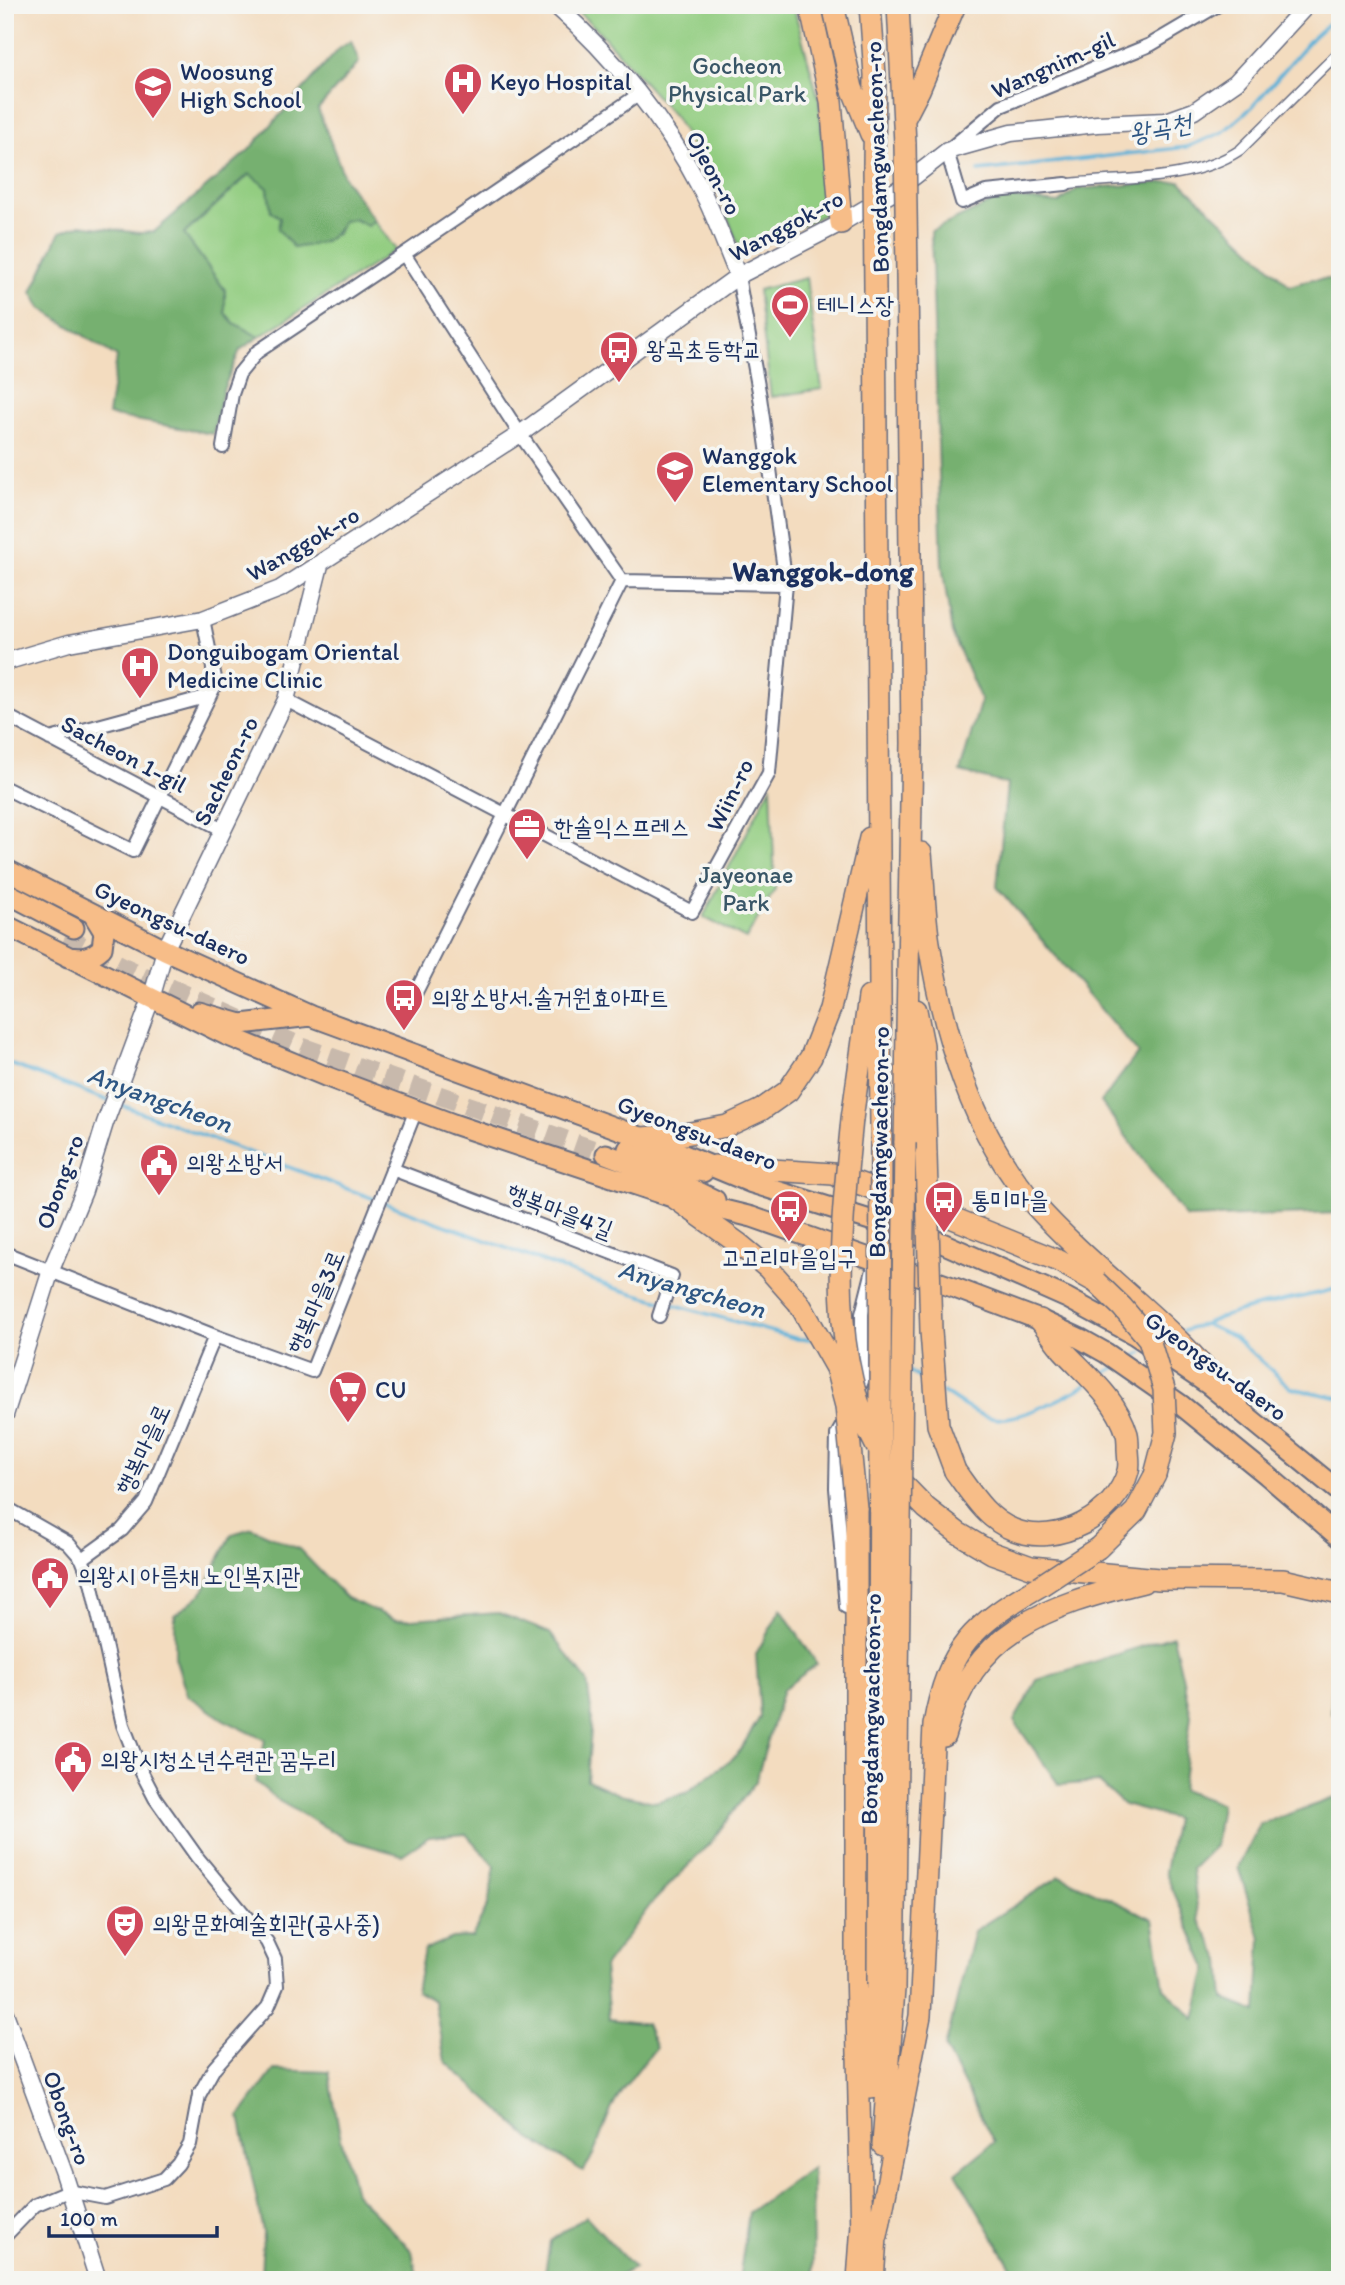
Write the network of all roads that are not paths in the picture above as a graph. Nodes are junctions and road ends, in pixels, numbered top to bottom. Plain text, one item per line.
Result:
1 (555, 5) edge
2 (810, 5) edge
3 (834, 5) edge
4 (870, 5) edge
5 (898, 5) edge
6 (955, 5) edge
7 (1218, 5) edge
8 (1307, 5) edge
9 (1340, 51) edge
10 (638, 95) junction
11 (904, 119) junction
12 (874, 142) junction
13 (947, 151) junction
14 (1066, 184) joint
15 (841, 223) junction
16 (404, 254) junction
17 (738, 276) junction
18 (520, 434) junction
19 (223, 447) dead end
20 (320, 565) junction
21 (622, 582) junction
22 (786, 584) junction
23 (203, 619) junction
24 (5, 662) edge
25 (209, 696) junction
26 (286, 700) junction
27 (5, 715) edge
28 (50, 739) junction
29 (912, 743) junction
30 (5, 788) edge
31 (159, 796) junction
32 (879, 802) junction
33 (505, 816) junction
34 (223, 830) junction
35 (5, 869) edge
36 (5, 892) edge
37 (5, 906) edge
38 (93, 914) junction
39 (5, 925) edge
40 (878, 926) junction
41 (165, 950) junction
42 (67, 957) junction
43 (907, 965) junction
44 (152, 999) junction
45 (409, 1006) dead end
46 (311, 1016) junction
47 (204, 1024) junction
48 (416, 1110) junction
49 (643, 1138) junction
50 (714, 1166) junction
51 (392, 1169) junction
52 (752, 1183) junction
53 (675, 1198) junction
54 (752, 1217) junction
55 (5, 1254) edge
56 (875, 1261) junction
57 (51, 1270) junction
58 (659, 1316) dead end
59 (1040, 1320) junction
60 (215, 1336) junction
61 (1238, 1407) junction
62 (5, 1415) edge
63 (1340, 1492) edge
64 (5, 1507) edge
65 (1340, 1538) edge
66 (82, 1559) junction
67 (1159, 1579) junction
68 (1340, 1593) edge
69 (933, 1778) junction
70 (853, 1877) dead end
71 (886, 1987) junction
72 (6, 2015) edge
73 (68, 2191) junction
74 (5, 2235) edge
75 (869, 2236) junction
76 (98, 2280) edge
77 (858, 2280) edge
78 (873, 2280) edge

1 - 10 street, Ojeon-ro
2 - 15 highway
3 - 12 highway
4 - 12 highway, Bongdamgwacheon-ro
5 - 11 highway, Bongdamgwacheon-ro
6 - 11 highway
7 - 13 street, Wangnim-gil
8 - 13 street, Wanggok-ro
9 - 14 street
10 - 16 street
10 - 17 street, Ojeon-ro
11 - 29 highway, Bongdamgwacheon-ro, bridge
12 - 32 highway, Bongdamgwacheon-ro, bridge
13 - 14 street
13 - 15 street, Wanggok-ro
15 - 17 street, Wanggok-ro
16 - 18 street
16 - 19 street
17 - 18 street, Wanggok-ro
17 - 22 street, Wiin-ro
18 - 20 street, Wanggok-ro
18 - 21 street
20 - 23 street, Wanggok-ro
20 - 26 street, Sacheon-ro
21 - 22 street
21 - 33 street
22 - 33 street, Wiin-ro
23 - 24 street, Wanggok-ro
23 - 25 street
25 - 28 street
25 - 31 street
26 - 33 street, Wiin-ro
26 - 34 street, Sacheon-ro
27 - 28 street, Sacheon 1-gil
28 - 31 street, Sacheon 1-gil
29 - 43 highway, Bongdamgwacheon-ro
29 - 61 highway
30 - 31 street
31 - 34 street, Sacheon 1-gil
32 - 40 highway, Bongdamgwacheon-ro
32 - 49 highway
33 - 45 street
34 - 41 street, Sacheon-ro
35 - 38 main road, Gyeongsu-daero
36 - 37 main road
38 - 41 main road, Gyeongsu-daero
38 - 42 main road
39 - 42 main road
40 - 67 highway, bridge
40 - 71 highway, Bongdamgwacheon-ro, bridge
41 - 44 street
41 - 46 main road, Gyeongsu-daero
42 - 44 main road
43 - 59 highway, bridge
43 - 71 highway, Bongdamgwacheon-ro, bridge
44 - 47 main road
44 - 57 street, Obong-ro
46 - 47 main road
46 - 49 main road, Gyeongsu-daero
47 - 48 main road
48 - 51 street, 행복마을3로
48 - 53 main road
49 - 50 main road, Gyeongsu-daero
50 - 52 main road, Gyeongsu-daero
50 - 69 highway, bridge
51 - 58 street, 행복마을4길
51 - 60 street, 행복마을3로
52 - 54 main road
52 - 61 main road, Gyeongsu-daero, bridge
53 - 54 main road
53 - 75 highway, bridge
54 - 56 main road
55 - 57 street, 행복마을3로
56 - 59 main road
56 - 70 street
57 - 60 street, 행복마을3로
57 - 62 street, Obong-ro
59 - 65 main road
60 - 66 street, 행복마을로
61 - 63 main road, Gyeongsu-daero
64 - 66 street
66 - 73 street
67 - 68 highway
67 - 69 highway
69 - 75 highway
71 - 75 highway, Bongdamgwacheon-ro
72 - 73 street, Obong-ro
73 - 74 street
73 - 76 street, Obong-ro
75 - 77 highway, Bongdamgwacheon-ro
75 - 78 highway, Bongdamgwacheon-ro

